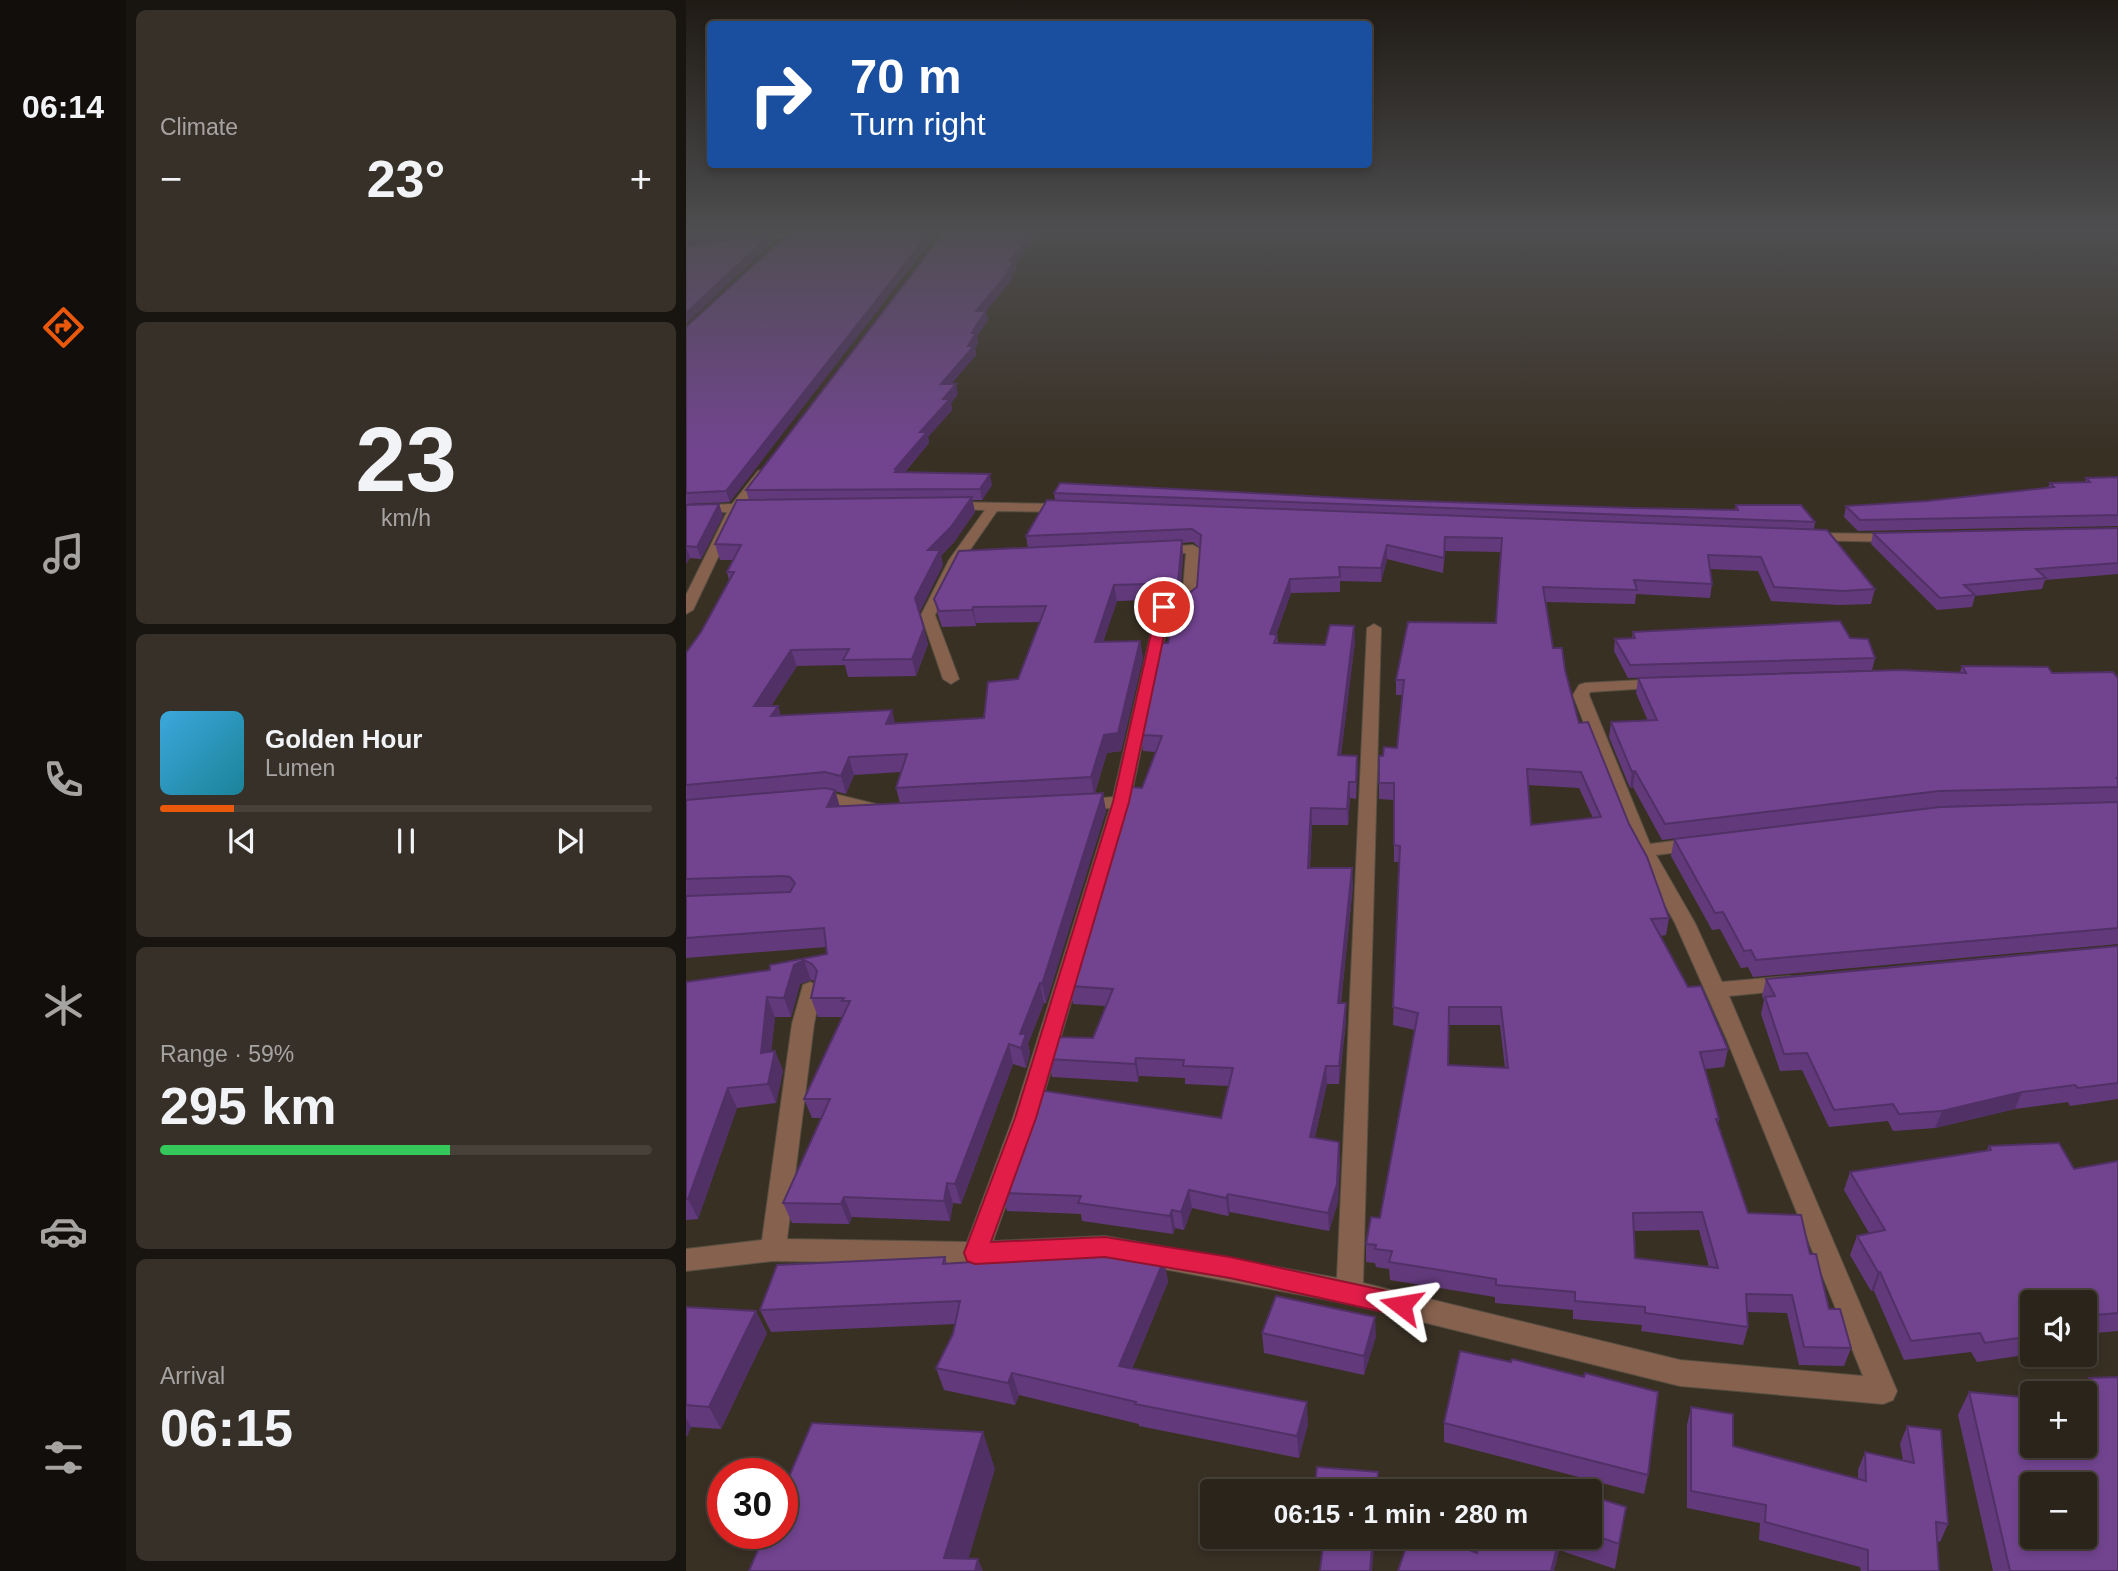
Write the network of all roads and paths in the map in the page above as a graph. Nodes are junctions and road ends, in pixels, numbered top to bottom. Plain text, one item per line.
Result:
1 (770, 463) edge
2 (940, 506) edge
3 (994, 506) junction
4 (736, 507) junction
5 (764, 507) edge
6 (1075, 508) edge
7 (686, 510) edge
8 (1798, 537) edge
9 (1914, 538) edge
10 (1140, 552) edge
11 (1189, 601) edge
12 (1164, 607) dead end
13 (686, 610) edge
14 (1374, 628) dead end
15 (951, 679) dead end
16 (1677, 684) edge
17 (792, 802) edge
18 (1121, 802) junction
19 (1068, 805) edge
20 (908, 814) edge
21 (1713, 842) edge
22 (1644, 851) junction
23 (1813, 981) edge
24 (810, 990) edge
25 (1716, 990) junction
26 (773, 1250) junction
27 (975, 1253) junction
28 (686, 1260) edge
29 (1350, 1292) junction

1 - 4 street
2 - 3 street
3 - 6 street
3 - 15 street
4 - 5 street
4 - 7 street
4 - 13 street
8 - 9 street
10 - 11 street
12 - 18 street
14 - 29 street
16 - 22 street
17 - 20 street
18 - 19 street
18 - 27 street
21 - 22 street
22 - 25 street
23 - 25 street
24 - 26 street
25 - 29 street
26 - 27 street
26 - 28 street
27 - 29 street

